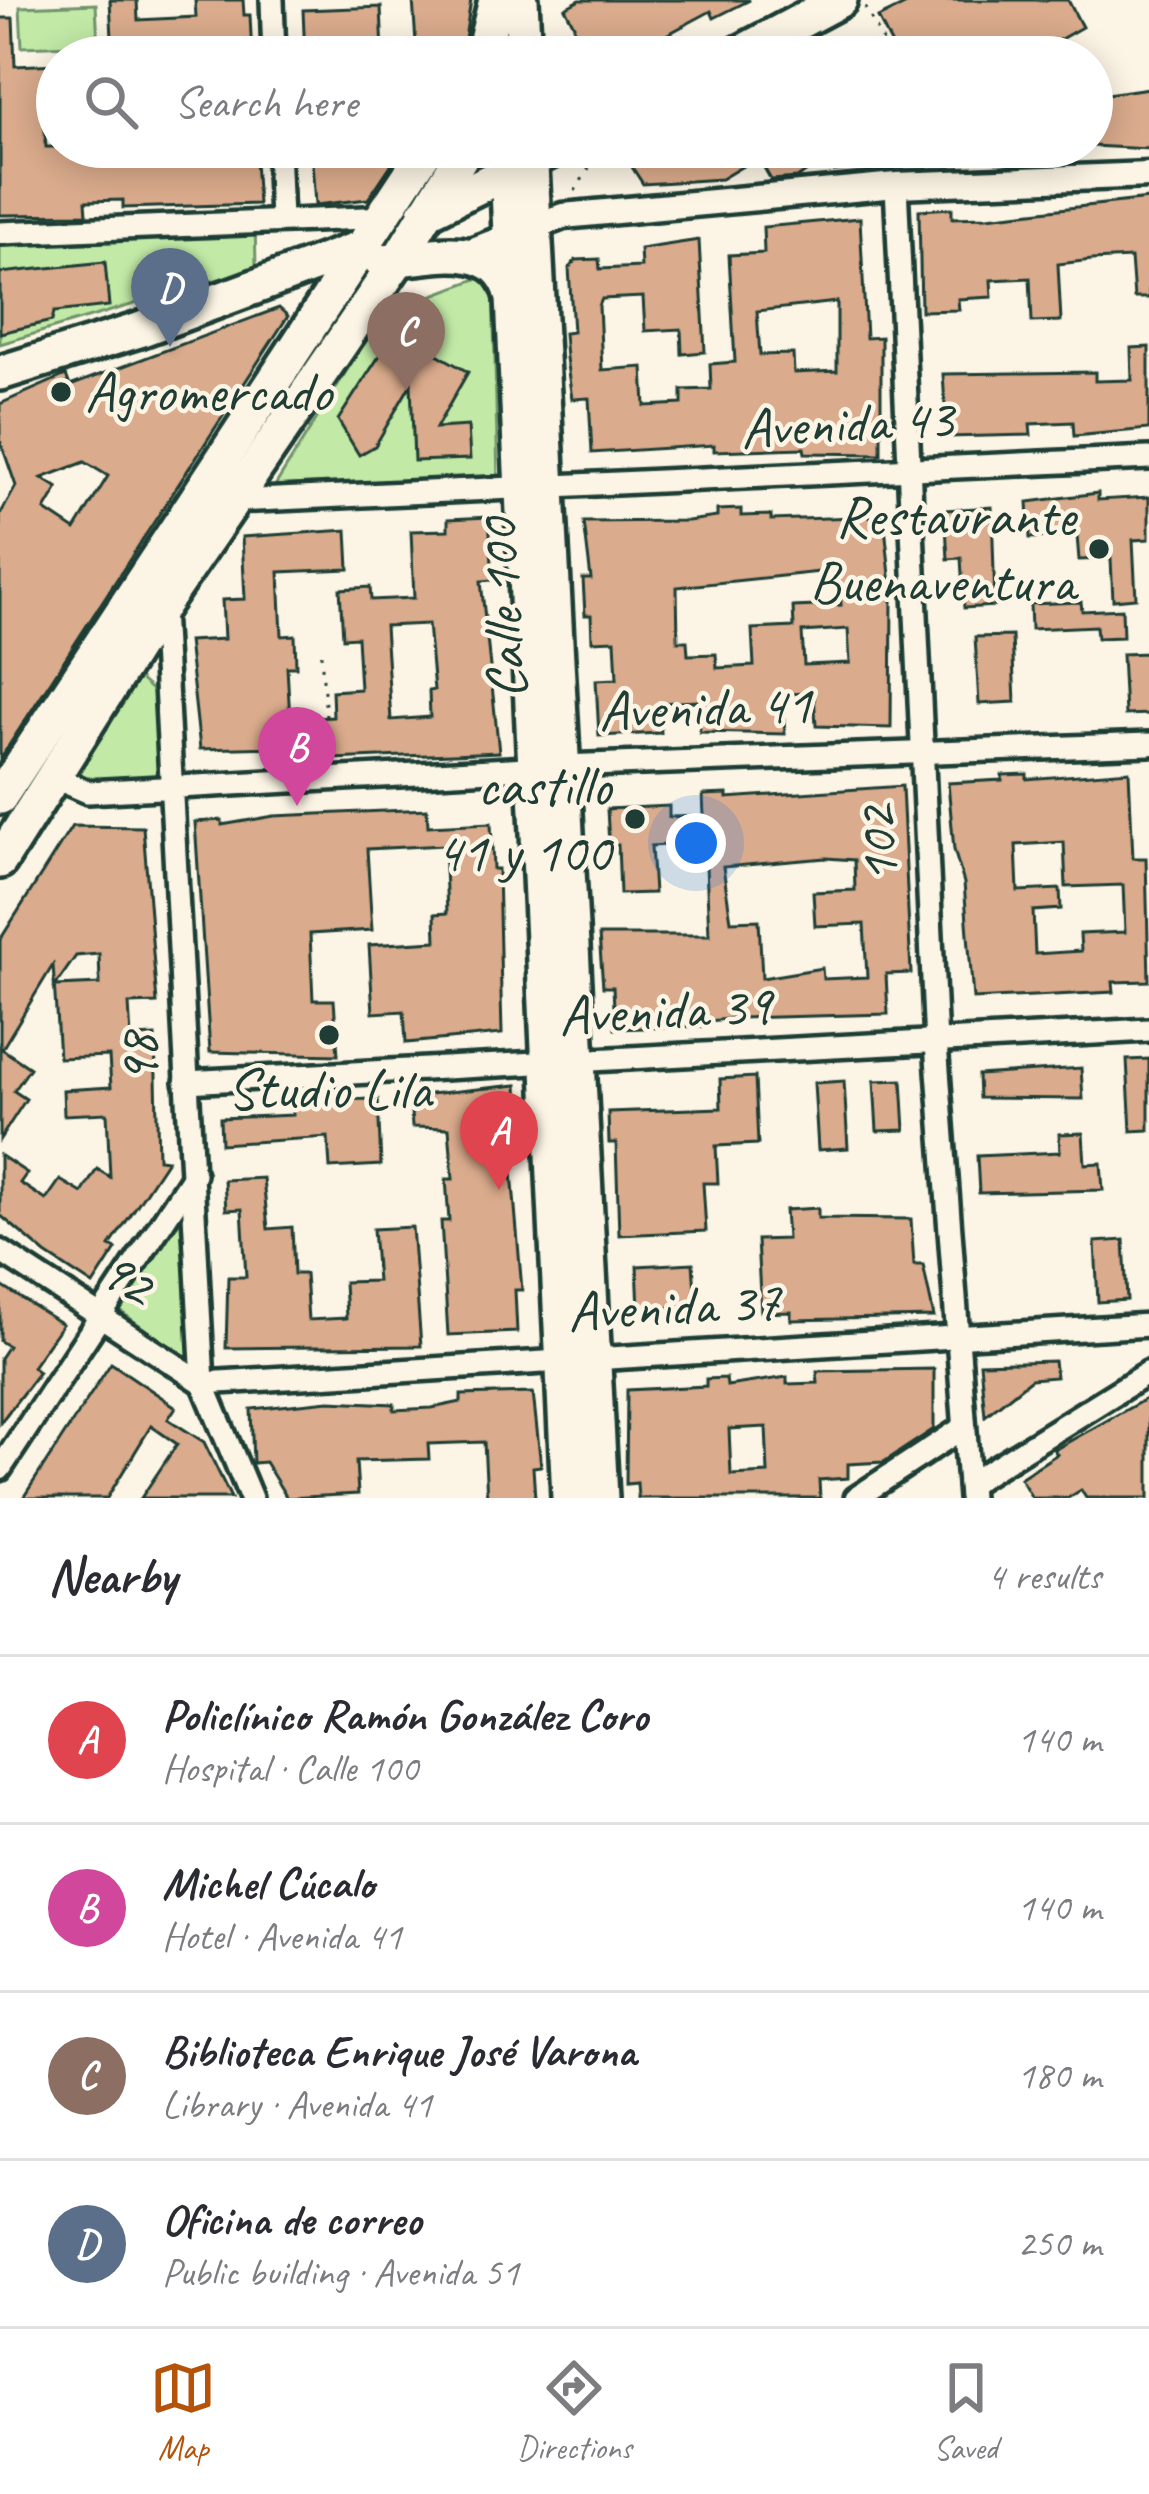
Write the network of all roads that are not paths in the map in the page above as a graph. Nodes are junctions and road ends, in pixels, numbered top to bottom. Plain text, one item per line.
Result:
1 (272, 0) edge
2 (497, 0) edge
3 (521, 0) edge
4 (840, 0) edge
5 (273, 36) edge
6 (488, 36) edge
7 (511, 36) edge
8 (520, 36) edge
9 (772, 36) edge
10 (279, 168) edge
11 (415, 168) edge
12 (453, 168) edge
13 (504, 168) edge
14 (526, 168) edge
15 (1149, 175) edge
16 (896, 185) junction
17 (423, 214) junction
18 (281, 220) junction
19 (523, 229) junction
20 (0, 233) edge
21 (367, 243) junction
22 (461, 253) junction
23 (398, 260) junction
24 (274, 284) junction
25 (513, 300) junction
26 (356, 321) junction
27 (296, 346) junction
28 (0, 373) edge
29 (1149, 458) edge
30 (906, 468) junction
31 (537, 486) junction
32 (234, 501) junction
33 (162, 605) junction
34 (1149, 744) edge
35 (921, 753) junction
36 (549, 767) junction
37 (3, 784) edge
38 (47, 787) junction
39 (174, 787) junction
40 (0, 861) edge
41 (1149, 1030) edge
42 (936, 1043) junction
43 (562, 1063) junction
44 (186, 1082) junction
45 (194, 1174) junction
46 (0, 1251) edge
47 (100, 1317) junction
48 (1144, 1322) edge
49 (959, 1339) junction
50 (576, 1359) junction
51 (1149, 1372) edge
52 (203, 1382) junction
53 (964, 1427) junction
54 (0, 1469) edge
55 (970, 1491) edge
56 (251, 1498) edge
57 (569, 1498) edge
58 (601, 1498) edge
59 (856, 1498) edge

1 - 5 street
2 - 6 main road
2 - 7 main road
3 - 8 main road
4 - 9 main road
10 - 18 street
11 - 21 main road
12 - 17 main road
13 - 17 main road
14 - 19 main road, Calle 100
15 - 16 street
16 - 19 street
16 - 30 street, 102
17 - 21 main road
17 - 23 main road
18 - 20 street
18 - 21 street
19 - 22 street
19 - 25 main road, Calle 100
19 - 31 main road, Calle 100
21 - 23 main road
21 - 24 main road
21 - 27 main road
22 - 23 main road
22 - 25 main road
22 - 26 main road
23 - 26 main road
24 - 27 main road
24 - 28 main road
25 - 31 main road, Calle 100
26 - 32 main road
27 - 37 main road
29 - 30 street, Avenida 43
30 - 31 street, Avenida 43
30 - 35 street, 102
31 - 32 street, Avenida 43
31 - 36 main road, Calle 100
32 - 33 main road
33 - 38 main road
33 - 39 street, 98
34 - 35 street, Avenida 41
35 - 36 street, Avenida 41
35 - 42 street, 102
36 - 39 street, Avenida 41
36 - 43 main road, Calle 100
37 - 38 street
38 - 39 street, Avenida 41
38 - 40 main road
39 - 44 street, 98
41 - 42 street, Avenida 39
42 - 43 street, Avenida 39
42 - 49 street, 102
43 - 44 street, Avenida 39
43 - 50 main road, Calle 100
44 - 45 street, 98
45 - 47 street
45 - 52 street, 98
46 - 47 street, 92
47 - 52 street, 92
47 - 54 street
48 - 49 street, Avenida 37
49 - 50 street, Avenida 37
49 - 53 street, 102
50 - 52 street, Avenida 37
50 - 57 main road, Calle 100
50 - 58 main road, Calle 100
51 - 55 street
52 - 56 street, 98
53 - 55 street, 102
53 - 59 street

